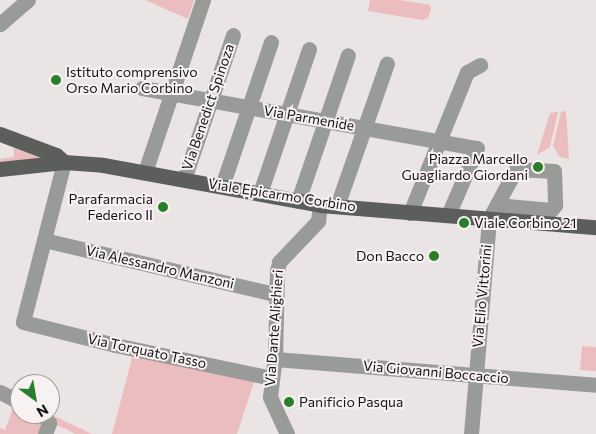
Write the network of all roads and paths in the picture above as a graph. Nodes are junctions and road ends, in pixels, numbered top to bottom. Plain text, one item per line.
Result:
1 (28, 0) edge
2 (203, 0) edge
3 (0, 24) edge
4 (233, 36) dead end
5 (271, 42) dead end
6 (310, 49) dead end
7 (348, 55) dead end
8 (387, 62) dead end
9 (480, 65) dead end
10 (142, 88) dead end
11 (172, 93) junction
12 (211, 100) junction
13 (249, 107) junction
14 (287, 114) junction
15 (325, 121) junction
16 (364, 128) junction
17 (0, 134) edge
18 (438, 140) junction
19 (64, 162) junction
20 (0, 169) edge
21 (145, 172) junction
22 (184, 179) junction
23 (222, 186) junction
24 (260, 193) junction
25 (298, 200) junction
26 (320, 205) junction
27 (497, 205) dead end
28 (337, 206) junction
29 (410, 213) junction
30 (448, 216) junction
31 (489, 219) junction
32 (596, 227) edge
33 (44, 240) junction
34 (275, 294) junction
35 (275, 359) junction
36 (475, 376) junction
37 (271, 378) junction
38 (596, 385) edge
39 (282, 432) edge
40 (471, 434) edge

1 - 3 street
2 - 11 street
4 - 12 street, Via Benedict Spinoza
5 - 13 street
6 - 14 street
7 - 15 street
8 - 16 street
9 - 18 street
10 - 11 street, Via Parmenide
11 - 12 street, Via Parmenide
11 - 21 street
12 - 13 street, Via Parmenide
12 - 22 street, Via Benedict Spinoza
13 - 14 street, Via Parmenide
13 - 23 street
14 - 15 street, Via Parmenide
14 - 24 street
15 - 16 street, Via Parmenide
15 - 25 street
16 - 18 street, Via Parmenide
16 - 28 street
17 - 19 main road
18 - 29 street
18 - 30 street, Via Parmenide
19 - 20 main road, Viale Epicarmo Corbino
19 - 21 main road, Viale Epicarmo Corbino
19 - 33 street
21 - 22 main road, Viale Epicarmo Corbino
22 - 23 main road, Viale Epicarmo Corbino
23 - 24 main road, Viale Epicarmo Corbino
24 - 25 main road, Viale Epicarmo Corbino
25 - 26 main road, Viale Epicarmo Corbino
26 - 28 main road, Viale Epicarmo Corbino
26 - 34 street, Via Dante Alighieri
27 - 31 street
28 - 29 main road, Viale Epicarmo Corbino
29 - 30 main road, Viale Epicarmo Corbino
30 - 31 main road, Viale Epicarmo Corbino
31 - 32 main road, Viale Epicarmo Corbino
31 - 36 street, Via Elio Vittorini
33 - 34 street, Via Alessandro Manzoni
33 - 37 street, Via Torquato Tasso
34 - 35 street, Via Dante Alighieri
35 - 36 street, Via Giovanni Boccaccio
35 - 37 street, Via Dante Alighieri
36 - 38 street, Via Giovanni Boccaccio
36 - 40 street, Via Elio Vittorini
37 - 39 street, Via Dante Alighieri

